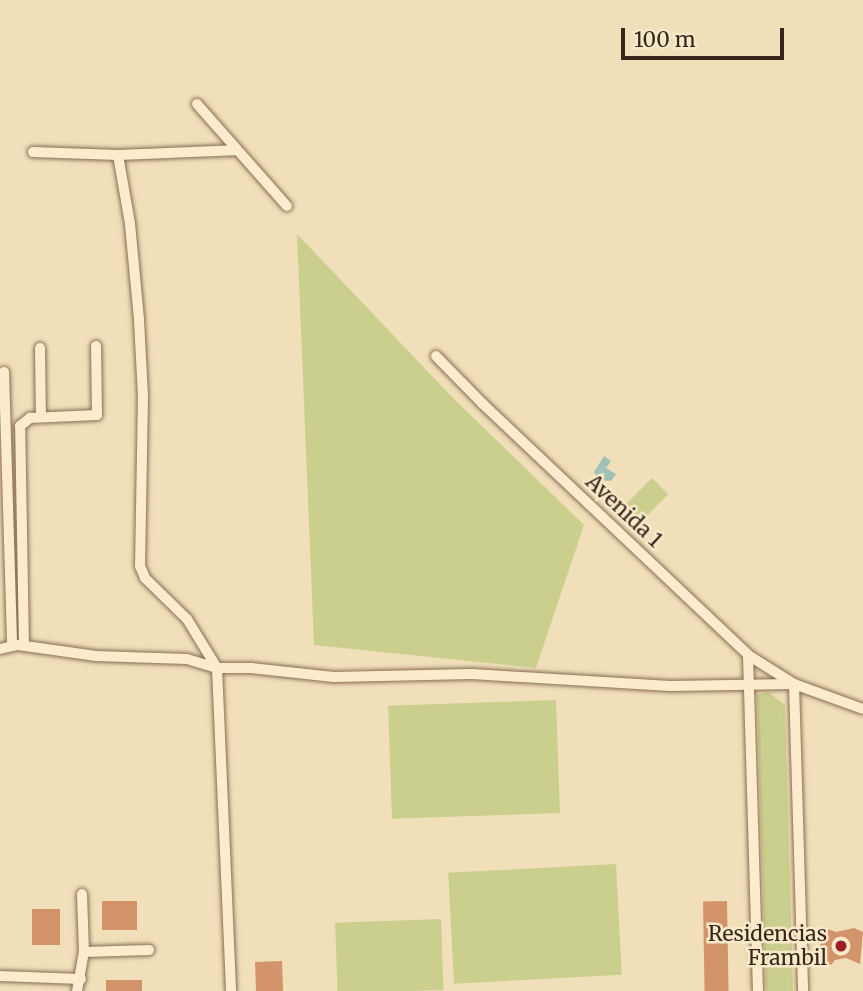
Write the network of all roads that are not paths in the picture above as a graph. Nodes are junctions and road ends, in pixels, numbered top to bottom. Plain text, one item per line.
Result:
1 (197, 104) dead end
2 (235, 150) junction
3 (33, 152) dead end
4 (118, 155) junction
5 (287, 206) dead end
6 (96, 346) dead end
7 (40, 348) dead end
8 (436, 356) dead end
9 (4, 372) dead end
10 (97, 415) junction
11 (41, 416) junction
12 (98, 429) dead end
13 (18, 646) junction
14 (0, 649) edge
15 (748, 655) junction
16 (217, 668) junction
17 (794, 684) junction
18 (749, 685) junction
19 (863, 709) edge
20 (82, 894) dead end
21 (149, 950) dead end
22 (84, 952) junction
23 (0, 976) edge
24 (82, 985) edge
25 (77, 991) edge
26 (231, 991) edge
27 (758, 991) edge
28 (803, 991) edge

1 - 2 street
2 - 4 street
2 - 5 street
3 - 4 street
4 - 16 street
6 - 10 street
7 - 11 street
8 - 15 street, Avenida 1
9 - 13 street
10 - 11 street
10 - 12 street
11 - 13 street
13 - 14 street
13 - 16 street
15 - 17 street, Avenida 1
15 - 18 street
16 - 18 street
16 - 26 street
17 - 18 street
17 - 19 street
17 - 28 street
18 - 27 street
20 - 22 street
21 - 22 street
22 - 24 street
23 - 24 street
24 - 25 street

